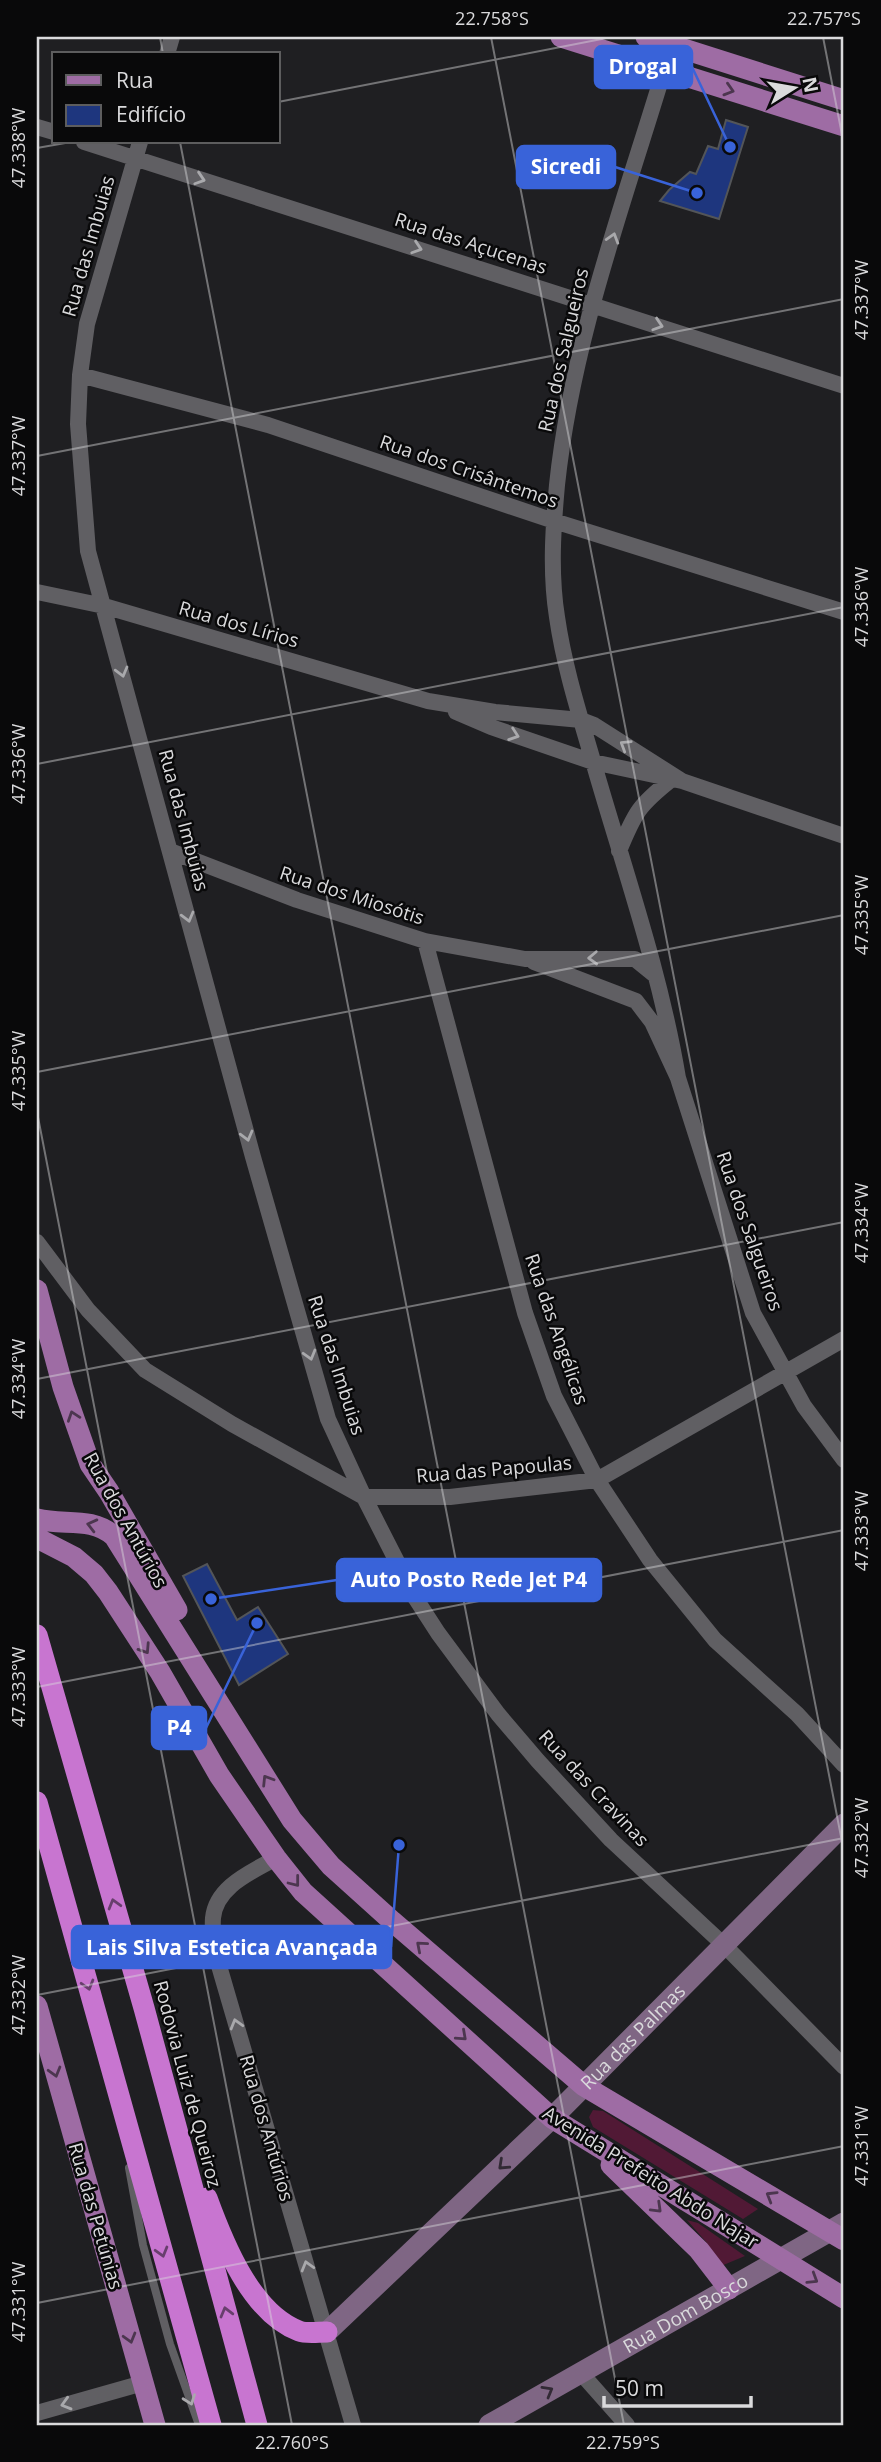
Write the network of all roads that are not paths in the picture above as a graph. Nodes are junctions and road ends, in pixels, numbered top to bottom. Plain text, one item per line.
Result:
1 (561, 37) edge
2 (646, 37) edge
3 (676, 41) edge
4 (664, 70) junction
5 (844, 100) edge
6 (844, 126) edge
7 (90, 144) edge
8 (139, 144) edge
9 (135, 158) junction
10 (593, 304) junction
11 (80, 375) junction
12 (844, 386) edge
13 (554, 521) junction
14 (37, 592) edge
15 (104, 606) junction
16 (844, 612) edge
17 (428, 701) junction
18 (581, 720) junction
19 (593, 762) junction
20 (677, 780) junction
21 (844, 835) edge
22 (170, 851) junction
23 (619, 851) junction
24 (425, 941) junction
25 (525, 959) junction
26 (656, 976) junction
27 (636, 1001) junction
28 (678, 1078) junction
29 (37, 1242) edge
30 (37, 1290) edge
31 (844, 1339) edge
32 (786, 1374) junction
33 (844, 1460) edge
34 (597, 1480) junction
35 (364, 1497) junction
36 (37, 1519) edge
37 (125, 1520) junction
38 (37, 1538) edge
39 (74, 1557) junction
40 (129, 1557) junction
41 (37, 1635) edge
42 (240, 1739) junction
43 (844, 1765) edge
44 (37, 1802) edge
45 (844, 1824) edge
46 (276, 1858) junction
47 (725, 1946) junction
48 (37, 2006) edge
49 (144, 2008) junction
50 (844, 2067) edge
51 (112, 2072) junction
52 (584, 2086) junction
53 (561, 2123) junction
54 (839, 2231) edge
55 (782, 2259) junction
56 (729, 2289) junction
57 (844, 2298) edge
58 (327, 2332) junction
59 (233, 2339) junction
60 (580, 2372) junction
61 (143, 2383) junction
62 (37, 2413) edge
63 (155, 2425) edge
64 (199, 2425) edge
65 (211, 2425) edge
66 (257, 2425) edge
67 (264, 2425) edge
68 (354, 2425) edge
69 (489, 2425) edge
70 (627, 2425) edge

1 - 4 main road
2 - 3 main road
3 - 4 street, Rua dos Salgueiros
3 - 5 main road
4 -> 6 main road
10 -> 4 street, Rua dos Salgueiros
7 - 9 street, Rua das Açucenas
8 - 9 street, Rua das Imbuias
9 -> 10 street, Rua das Açucenas
9 - 11 street, Rua das Imbuias
10 -> 12 street, Rua das Açucenas
10 - 13 street, Rua dos Salgueiros
11 - 13 street, Rua dos Crisântemos
11 - 15 street, Rua das Imbuias
13 - 16 street, Rua dos Crisântemos
13 - 18 street, Rua dos Salgueiros
14 - 15 street, Rua dos Lírios
15 - 17 street, Rua dos Lírios
15 -> 22 street, Rua das Imbuias
17 - 18 street, Rua dos Lírios
17 -> 19 street, Rua dos Lírios
18 - 19 street, Rua dos Salgueiros
20 -> 18 street, Rua dos Lírios
19 - 20 street, Rua dos Lírios
19 - 23 street, Rua dos Salgueiros
20 - 21 street, Rua dos Lírios
20 - 23 street
22 - 24 street, Rua dos Miosótis
22 -> 35 street, Rua das Imbuias
23 - 26 street, Rua dos Salgueiros
24 - 25 street, Rua dos Miosótis
24 - 34 street, Rua das Angélicas
26 -> 25 street, Rua dos Miosótis
25 - 27 street, Rua dos Miosótis
26 - 27 street
26 - 28 street, Rua dos Salgueiros
27 - 28 street, Rua dos Salgueiros
28 - 32 street, Rua dos Salgueiros
29 - 35 street, Rua das Papoulas
37 -> 30 main road, Rua dos Antúrios
31 - 32 street, Rua das Papoulas
32 - 33 street, Rua dos Salgueiros
32 - 34 street, Rua das Papoulas
34 - 35 street, Rua das Papoulas
34 - 43 street, Rua das Angélicas
35 - 47 street, Rua das Cravinas
40 -> 36 main road
37 - 40 main road
37 - 42 main road, Rua dos Antúrios
38 - 39 main road, Avenida Prefeito Abdo Najar
39 - 40 main road
39 -> 46 main road, Avenida Prefeito Abdo Najar
40 - 42 main road
49 -> 41 highway, Rodovia Luiz de Queiroz
52 -> 42 main road
44 -> 51 highway
45 - 47 main road, Rua das Palmas
46 -> 53 main road, Avenida Prefeito Abdo Najar
58 -> 46 street, Rua dos Antúrios
47 - 50 street, Rua das Cravinas
47 - 52 main road, Rua das Palmas
48 -> 61 main road, Rua das Petúnias
49 - 58 highway
59 -> 49 highway, Rodovia Luiz de Queiroz
51 -> 64 lane
51 -> 65 highway
52 - 53 main road, Rua das Palmas
54 -> 52 main road
53 - 55 main road, Avenida Prefeito Abdo Najar
53 -> 56 main road
53 -> 58 main road, Rua das Palmas
54 - 55 main road, Rua Dom Bosco
55 - 56 main road, Rua Dom Bosco
55 -> 57 main road, Avenida Prefeito Abdo Najar
56 - 60 main road, Rua Dom Bosco
58 - 68 street, Rua dos Antúrios
59 - 66 highway, Rodovia Luiz de Queiroz
59 - 67 lane
69 -> 60 main road, Rua Dom Bosco
60 - 70 street
61 -> 62 street
61 - 63 main road, Rua das Petúnias

